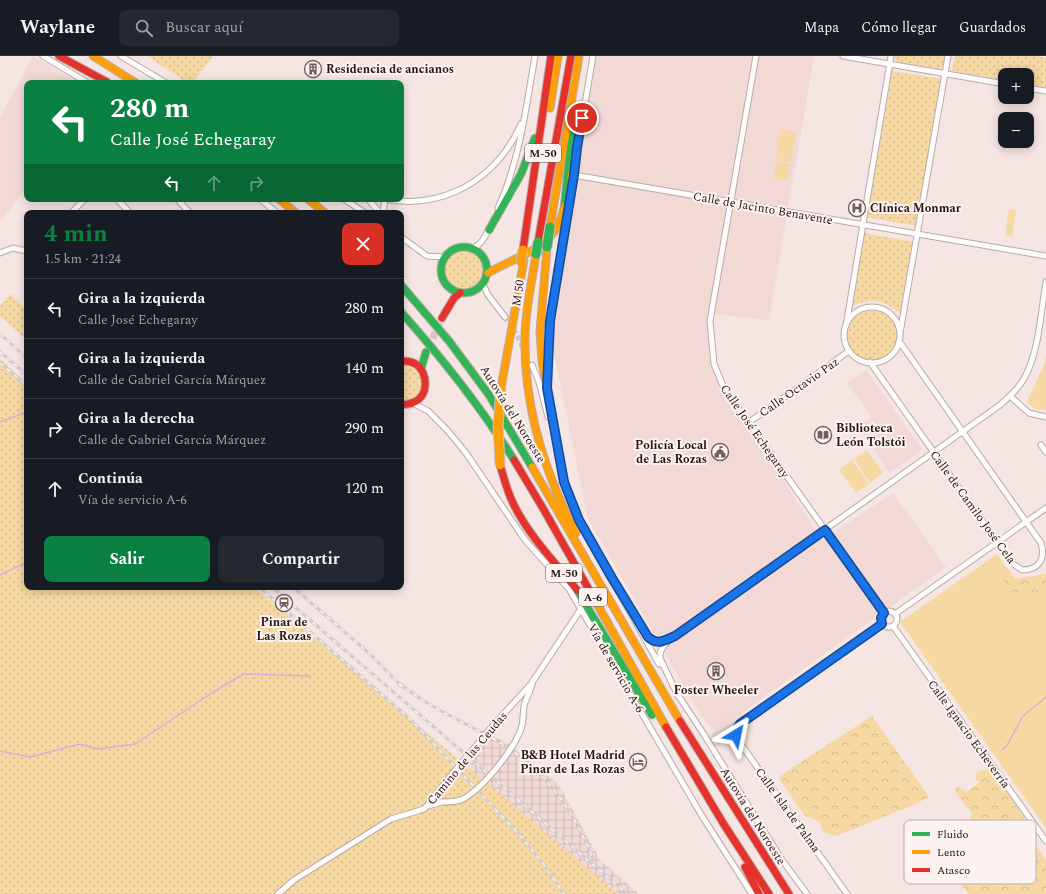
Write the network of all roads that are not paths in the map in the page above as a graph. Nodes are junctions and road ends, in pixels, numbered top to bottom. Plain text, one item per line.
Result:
1 (43, 56) edge
2 (59, 56) edge
3 (66, 56) edge
4 (93, 56) edge
5 (121, 56) edge
6 (535, 56) edge
7 (548, 56) edge
8 (551, 56) edge
9 (558, 56) edge
10 (571, 56) edge
11 (579, 56) edge
12 (593, 56) edge
13 (756, 56) edge
14 (843, 56) edge
15 (891, 56) edge
16 (948, 56) edge
17 (890, 64) junction
18 (946, 73) junction
19 (83, 80) edge
20 (104, 80) edge
21 (105, 80) edge
22 (131, 80) edge
23 (161, 80) edge
24 (998, 83) edge
25 (1034, 89) edge
26 (1046, 91) edge
27 (524, 115) junction
28 (577, 148) junction
29 (574, 175) junction
30 (404, 201) edge
31 (82, 202) edge
32 (120, 202) edge
33 (180, 202) edge
34 (264, 202) edge
35 (282, 202) edge
36 (312, 202) edge
37 (348, 202) edge
38 (371, 202) edge
39 (731, 202) junction
40 (73, 210) edge
41 (127, 210) edge
42 (187, 210) edge
43 (273, 210) edge
44 (292, 210) edge
45 (321, 210) edge
46 (360, 210) edge
47 (379, 210) edge
48 (564, 210) junction
49 (863, 225) junction
50 (489, 230) junction
51 (918, 234) junction
52 (404, 239) edge
53 (473, 248) junction
54 (24, 250) edge
55 (524, 250) junction
56 (0, 253) edge
57 (1046, 256) edge
58 (445, 258) junction
59 (488, 273) junction
60 (1046, 282) edge
61 (483, 284) junction
62 (404, 288) edge
63 (449, 288) junction
64 (460, 293) junction
65 (447, 307) junction
66 (404, 316) edge
67 (505, 317) tunnel mouth
68 (442, 318) tunnel mouth
69 (846, 326) junction
70 (900, 333) junction
71 (899, 341) junction
72 (850, 351) junction
73 (404, 361) edge
74 (413, 362) junction
75 (870, 362) junction
76 (532, 365) dead end
77 (421, 369) junction
78 (547, 388) junction
79 (1010, 396) junction
80 (413, 403) junction
81 (404, 404) edge
82 (1046, 417) edge
83 (748, 423) junction
84 (963, 432) junction
85 (1041, 445) dead end
86 (1046, 452) edge
87 (933, 453) junction
88 (564, 482) junction
89 (1046, 508) edge
90 (1026, 522) junction
91 (825, 530) junction
92 (997, 542) junction
93 (612, 578) junction
94 (581, 609) junction
95 (884, 613) junction
96 (895, 614) junction
97 (882, 624) junction
98 (893, 626) junction
99 (675, 636) junction
100 (631, 638) junction
101 (534, 680) junction
102 (678, 696) junction
103 (427, 806) junction
104 (1031, 820) edge
105 (1036, 827) edge
106 (1046, 841) edge
107 (745, 867) junction
108 (846, 892) edge
109 (278, 894) edge
110 (752, 894) edge
111 (760, 894) edge
112 (763, 894) edge
113 (769, 894) edge
114 (789, 894) edge
115 (806, 894) edge
116 (851, 894) edge

1 - 19 street
2 - 20 main road
3 - 21 main road
4 - 22 main road
5 - 23 street
6 - 27 street
7 - 50 main road
8 - 55 main road
9 - 55 main road, M-50
10 - 100 main road, M 50 / M-50, bridge
11 - 48 main road
11 - 78 main road, bridge
12 - 28 street
13 - 39 street, Calle José Echegaray
14 - 17 street
15 - 17 street
16 - 18 street
17 - 18 street
17 - 49 street
18 - 24 street
18 - 51 street
25 - 26 street
27 - 30 street
27 - 50 street
28 - 29 street
28 - 48 main road
29 - 39 street, Calle de Jacinto Benavente
29 - 78 street
31 - 40 street
32 - 41 street
33 - 42 street
34 - 43 street
35 - 44 main road
36 - 45 main road
37 - 46 street
38 - 47 street
39 - 49 street, Calle de Jacinto Benavente
39 - 83 street, Calle José Echegaray
48 - 59 main road
49 - 51 street, Calle de Jacinto Benavente
49 - 69 street
50 - 53 street
51 - 57 street, Calle de Jacinto Benavente
51 - 70 street
52 - 58 street
53 - 58 main road
53 - 59 main road
54 - 56 street
55 - 107 main road, M-50, bridge
58 - 63 main road
59 - 61 main road
60 - 79 street
61 - 64 main road
61 - 67 street
62 - 100 main road, Autovía del Noroeste / A-6
63 - 64 main road
63 - 65 main road
64 - 65 main road
65 - 68 main road
66 - 113 main road, Autovía del Noroeste / A-6
69 - 70 street
69 - 72 street
70 - 71 street
71 - 75 street
71 - 84 street, Calle de Camilo José Cela
72 - 75 street
72 - 83 street, Calle Octavio Paz
73 - 74 main road
74 - 77 main road
74 - 77 main road
75 - 87 street, Calle de Camilo José Cela
76 - 88 street
77 - 80 main road
78 - 88 main road
79 - 82 street
79 - 84 street
80 - 81 main road
80 - 94 street, Vía de servicio A-6
83 - 91 street, Calle José Echegaray
84 - 87 street
84 - 90 street, Calle de Camilo José Cela
85 - 86 street
87 - 91 street
87 - 92 street, Calle de Camilo José Cela
88 - 93 street
89 - 90 street
90 - 92 street
90 - 92 street, Calle de Camilo José Cela
91 - 95 street, Calle José Echegaray
91 - 99 street
92 - 96 street
93 - 99 street
93 - 102 street
94 - 101 street, Camino de las Ceudas
94 - 110 street, Vía de servicio A-6
95 - 96 street
95 - 97 street
96 - 98 street
97 - 98 street
97 - 108 street, Calle Isla de Palma
98 - 104 street, Calle Ignacio Echeverría
99 - 102 street
100 - 114 main road, Autovía del Noroeste / A-6
101 - 103 street, Camino de las Ceudas, bridge
101 - 103 street, bridge
102 - 115 street
103 - 109 street, Camino de las Ceudas
105 - 106 street, Calle Ignacio Echeverría
107 - 111 main road
107 - 112 main road, M-50
108 - 116 street, Calle Isla de Palma

